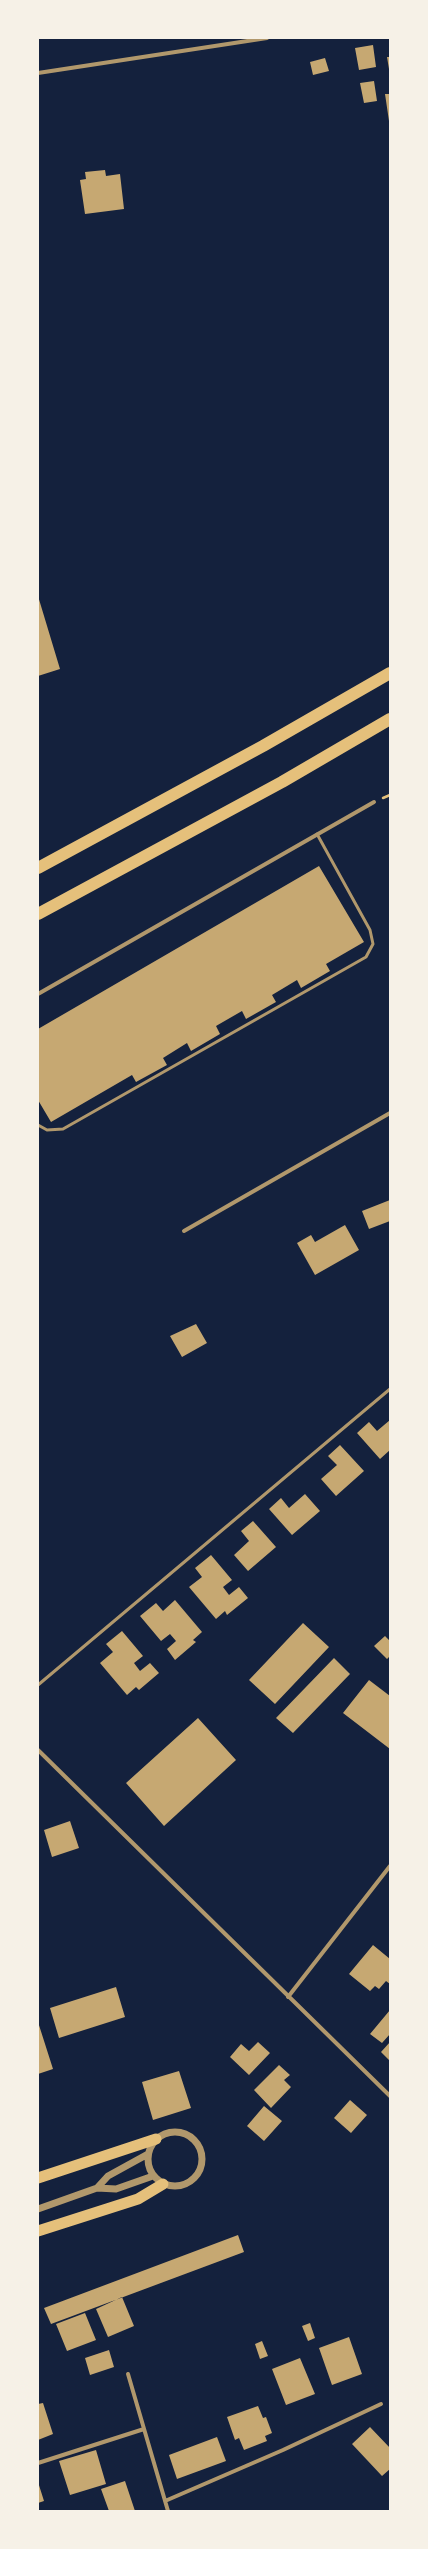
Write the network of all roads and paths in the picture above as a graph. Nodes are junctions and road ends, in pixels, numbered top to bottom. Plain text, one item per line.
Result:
1 (267, 38) edge
2 (38, 73) edge
3 (390, 673) edge
4 (390, 719) edge
5 (374, 802) dead end
6 (317, 834) junction
7 (38, 868) edge
8 (38, 914) edge
9 (38, 994) edge
10 (390, 1113) edge
11 (38, 1125) edge
12 (184, 1231) dead end
13 (390, 1389) edge
14 (38, 1685) edge
15 (38, 1750) edge
16 (390, 1866) edge
17 (288, 1997) junction
18 (390, 2096) edge
19 (156, 2139) junction
20 (148, 2154) junction
21 (153, 2176) junction
22 (38, 2178) edge
23 (163, 2184) junction
24 (97, 2188) junction
25 (38, 2208) edge
26 (38, 2232) edge
27 (128, 2374) dead end
28 (381, 2404) dead end
29 (144, 2429) junction
30 (38, 2463) edge
31 (165, 2501) junction
32 (168, 2511) edge

1 - 2 street
3 - 7 highway
4 - 8 highway
5 - 6 street
6 - 9 street
6 - 11 lane
10 - 12 street
13 - 14 lane
15 - 17 street
16 - 17 street
17 - 18 street
19 - 20 street
19 - 22 highway
19 - 23 street
20 - 21 street
20 - 24 street
21 - 23 street
21 - 24 street
23 - 26 highway
24 - 25 street
27 - 29 street
28 - 31 street
29 - 30 street
29 - 31 street
31 - 32 street

